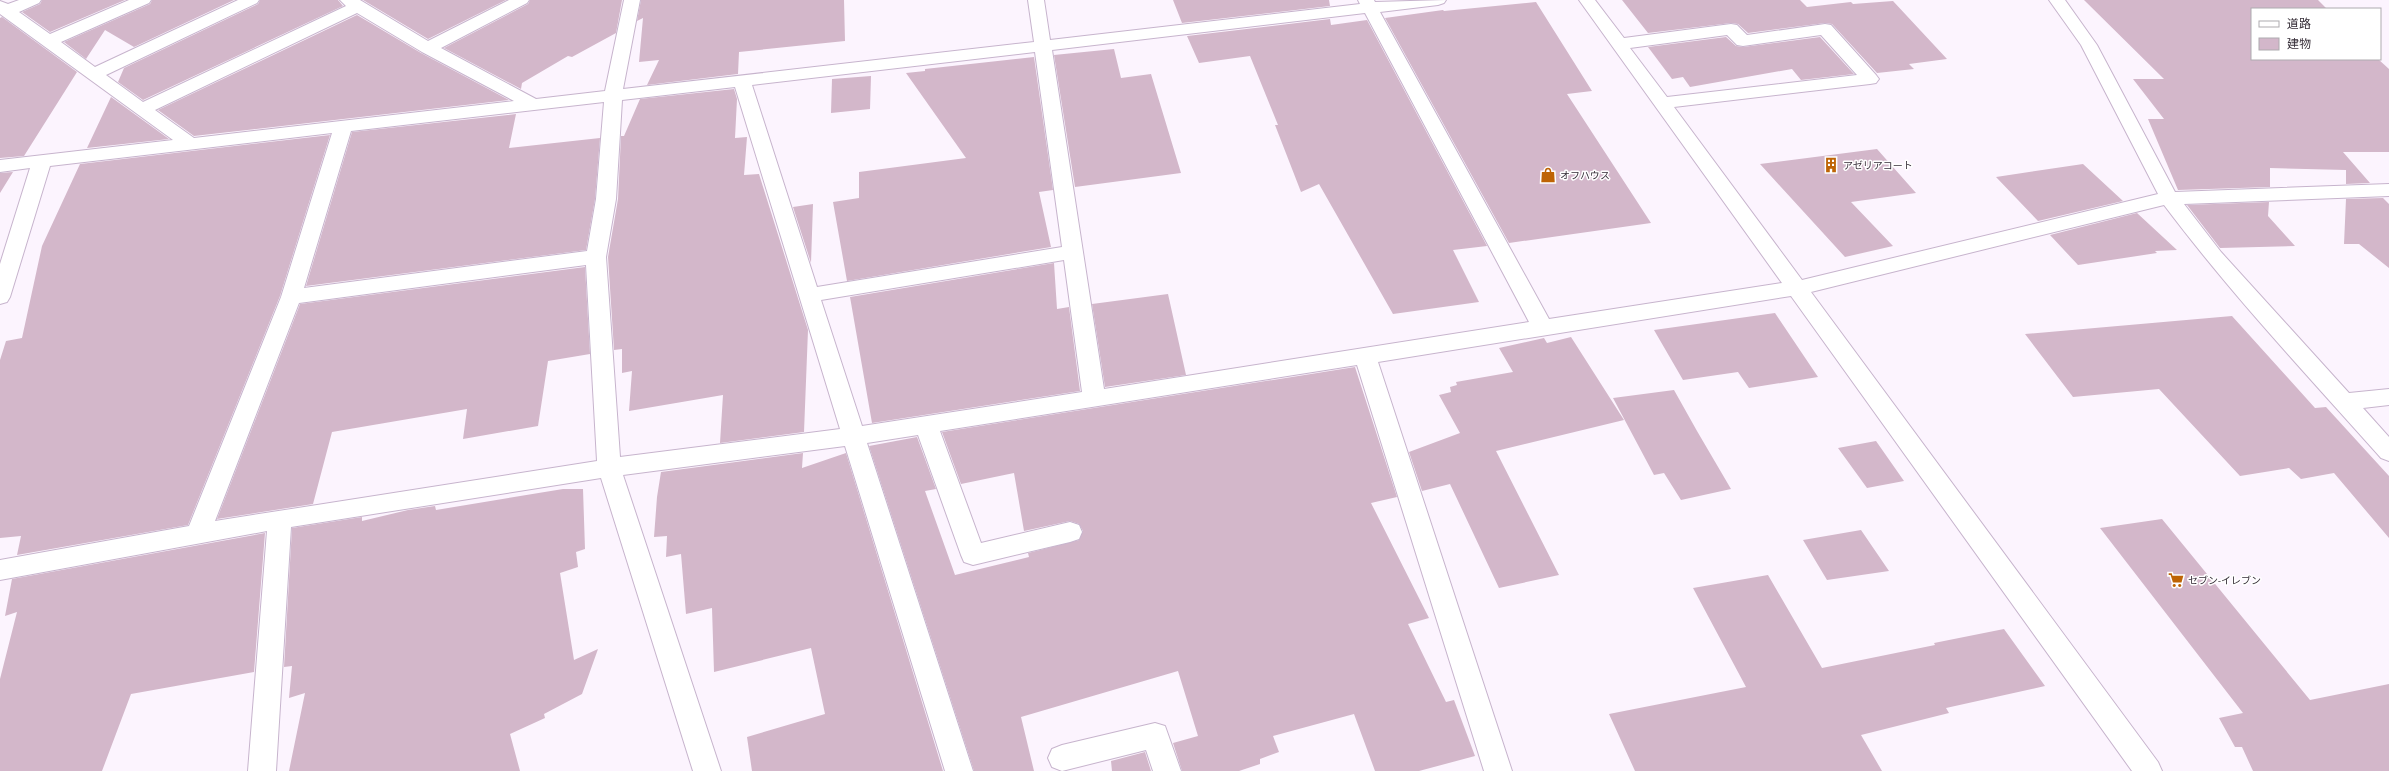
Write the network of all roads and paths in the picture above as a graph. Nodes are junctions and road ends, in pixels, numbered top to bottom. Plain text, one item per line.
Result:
1 (33, 0) edge
2 (144, 0) edge
3 (251, 0) edge
4 (521, 0) edge
5 (632, 0) edge
6 (1036, 0) edge
7 (1438, 0) edge
8 (1587, 0) edge
9 (2057, 0) edge
10 (353, 3) edge
11 (1368, 4) edge
12 (3, 8) edge
13 (49, 41) junction
14 (1620, 44) junction
15 (1042, 46) junction
16 (428, 48) junction
17 (94, 74) junction
18 (742, 81) junction
19 (613, 95) junction
20 (1662, 103) junction
21 (535, 105) junction
22 (142, 109) junction
23 (343, 127) junction
24 (190, 144) junction
25 (42, 162) junction
26 (0, 166) edge
27 (2389, 190) edge
28 (2169, 198) junction
29 (1072, 252) junction
30 (596, 258) junction
31 (1797, 288) junction
32 (811, 295) junction
33 (0, 297) edge
34 (291, 298) junction
35 (1543, 328) junction
36 (1366, 356) junction
37 (2389, 397) edge
38 (1094, 398) junction
39 (2343, 402) junction
40 (926, 425) junction
41 (854, 436) junction
42 (2389, 452) edge
43 (609, 468) junction
44 (280, 518) junction
45 (1070, 532) dead end
46 (198, 533) junction
47 (0, 570) edge
48 (1062, 758) dead end
49 (262, 771) edge
50 (707, 771) edge
51 (959, 771) edge
52 (1167, 771) edge
53 (1498, 771) edge
54 (2148, 771) edge

1 - 12 street
2 - 13 street
3 - 17 street
4 - 16 street
5 - 19 street
6 - 15 street
7 - 11 street
8 - 14 street
9 - 28 street
10 - 16 street
10 - 22 street
11 - 15 street
11 - 35 street
12 - 13 street
13 - 17 street
14 - 20 street
14 - 20 street
15 - 18 street
15 - 29 street
16 - 21 street
17 - 22 street
18 - 19 street
18 - 32 street
19 - 21 street
19 - 30 street
20 - 31 street
21 - 23 street
22 - 24 street
23 - 24 street
23 - 34 street
24 - 25 street
25 - 26 street
25 - 33 street
27 - 28 street
28 - 31 street
28 - 39 street
29 - 32 street
29 - 38 street
30 - 34 street
30 - 43 street
31 - 35 street
31 - 54 street
32 - 41 street
34 - 46 street
35 - 36 street
36 - 38 street
36 - 53 street
37 - 39 street
38 - 40 street
39 - 42 street
40 - 41 street
40 - 45 street
41 - 43 street
41 - 51 street
43 - 44 street
43 - 50 street
44 - 46 street
44 - 49 street
46 - 47 street
48 - 52 street

